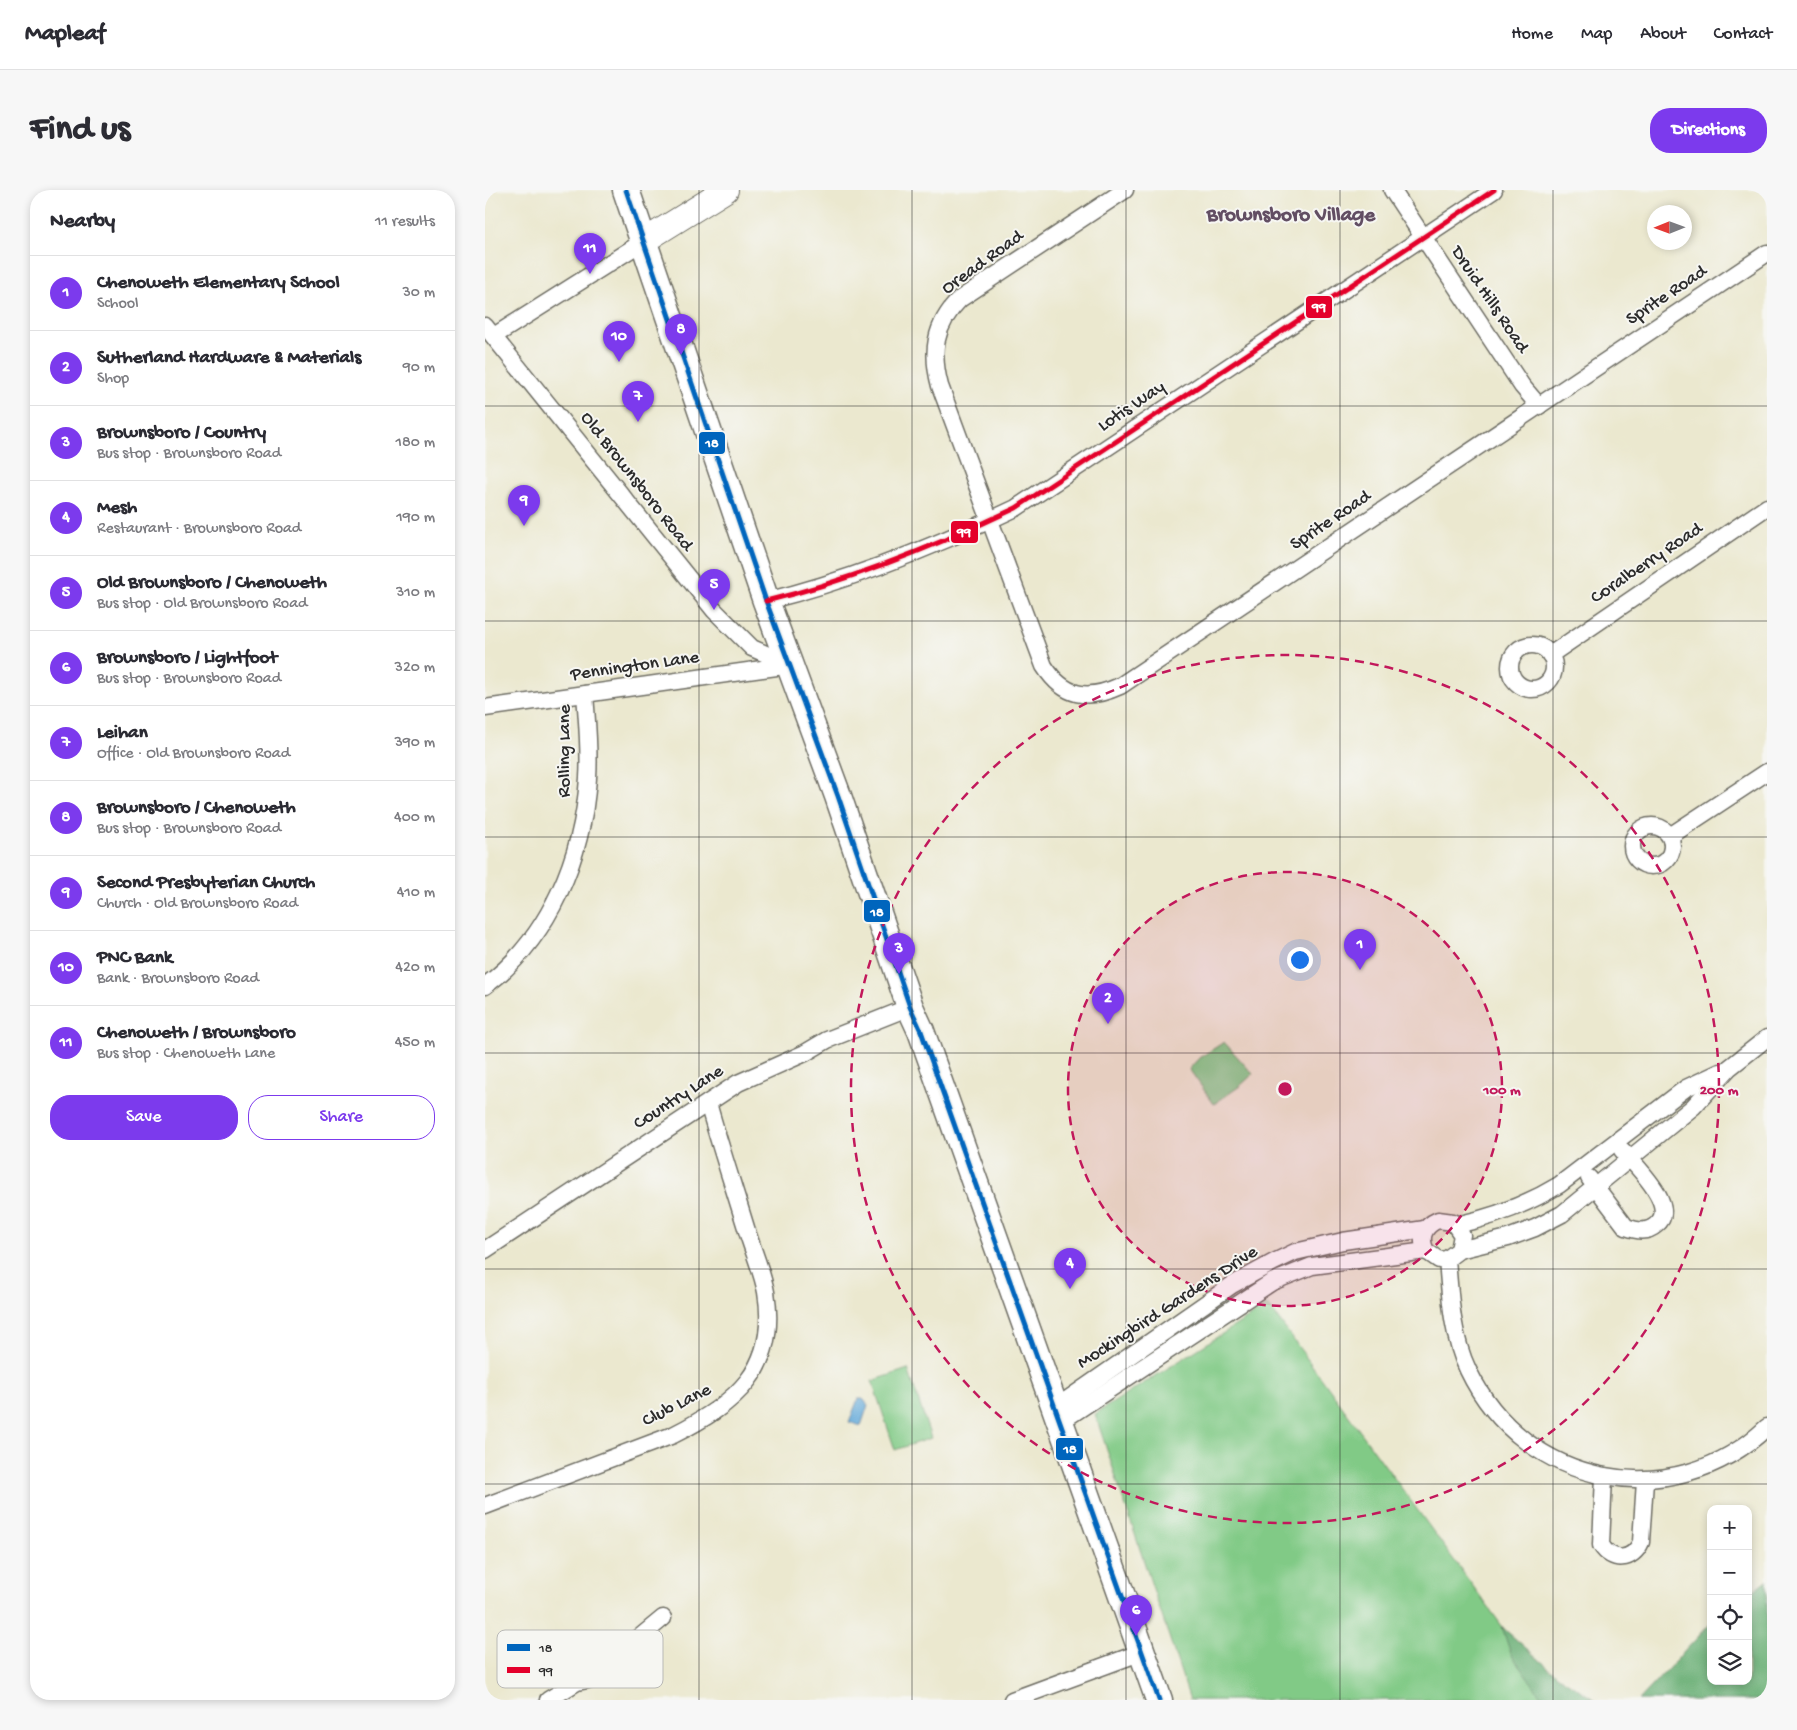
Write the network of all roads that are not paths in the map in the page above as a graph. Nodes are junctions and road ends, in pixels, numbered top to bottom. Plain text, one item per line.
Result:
1 (626, 190) edge
2 (726, 190) edge
3 (1125, 190) edge
4 (1392, 190) edge
5 (1494, 190) edge
6 (1423, 237) junction
7 (644, 241) junction
8 (1767, 254) edge
9 (489, 331) edge
10 (1539, 406) junction
11 (1767, 507) edge
12 (990, 521) junction
13 (766, 601) junction
14 (1550, 655) dead end
15 (791, 665) junction
16 (585, 694) junction
17 (485, 708) edge
18 (1767, 772) edge
19 (1670, 836) dead end
20 (485, 986) edge
21 (910, 1007) junction
22 (1767, 1038) edge
23 (1729, 1068) junction
24 (708, 1103) junction
25 (1615, 1142) junction
26 (1629, 1159) junction
27 (1581, 1168) junction
28 (1595, 1186) junction
29 (1456, 1225) junction
30 (1425, 1229) junction
31 (485, 1250) edge
32 (1426, 1251) junction
33 (1453, 1255) junction
34 (1058, 1415) junction
35 (1767, 1427) edge
36 (1603, 1476) junction
37 (1645, 1481) junction
38 (485, 1506) edge
39 (663, 1618) dead end
40 (648, 1630) edge
41 (1142, 1652) junction
42 (567, 1688) edge
43 (547, 1700) edge
44 (1012, 1700) edge
45 (1159, 1700) edge

1 - 7 main road
2 - 7 main road
3 - 12 street, Oread Road
4 - 6 street, Druid Hills Road
5 - 6 street, Lotis Way
6 - 10 street, Druid Hills Road
6 - 12 street, Lotis Way
7 - 9 street
7 - 13 main road
8 - 10 street, Sprite Road
9 - 15 street, Old Brownsboro Road
10 - 12 street, Sprite Road
11 - 14 street, Coralberry Road
12 - 13 street, Lotis Way
13 - 15 main road
15 - 16 street, Pennington Lane
15 - 21 main road
16 - 17 street, Pennington Lane
16 - 20 street, Rolling Lane
18 - 19 street
21 - 24 street, Country Lane
21 - 34 main road
22 - 23 street, Mockingbird Gardens Drive
23 - 25 street, Mockingbird Gardens Drive
23 - 26 street, Mockingbird Gardens Drive
24 - 31 street, Country Lane
24 - 38 street, Club Lane
25 - 26 street
25 - 27 street, Mockingbird Gardens Drive
26 - 28 street, Mockingbird Gardens Drive
26 - 28 street
27 - 28 street
27 - 29 street, Mockingbird Gardens Drive
28 - 33 street, Mockingbird Gardens Drive
29 - 30 street, Mockingbird Gardens Drive
29 - 33 street
30 - 32 street
30 - 34 street, Mockingbird Gardens Drive
32 - 33 street, Mockingbird Gardens Drive
32 - 34 street, Mockingbird Gardens Drive
33 - 36 street
34 - 41 main road
35 - 37 street
36 - 37 street
36 - 37 street
39 - 40 street
41 - 44 street
41 - 45 main road
42 - 43 street

